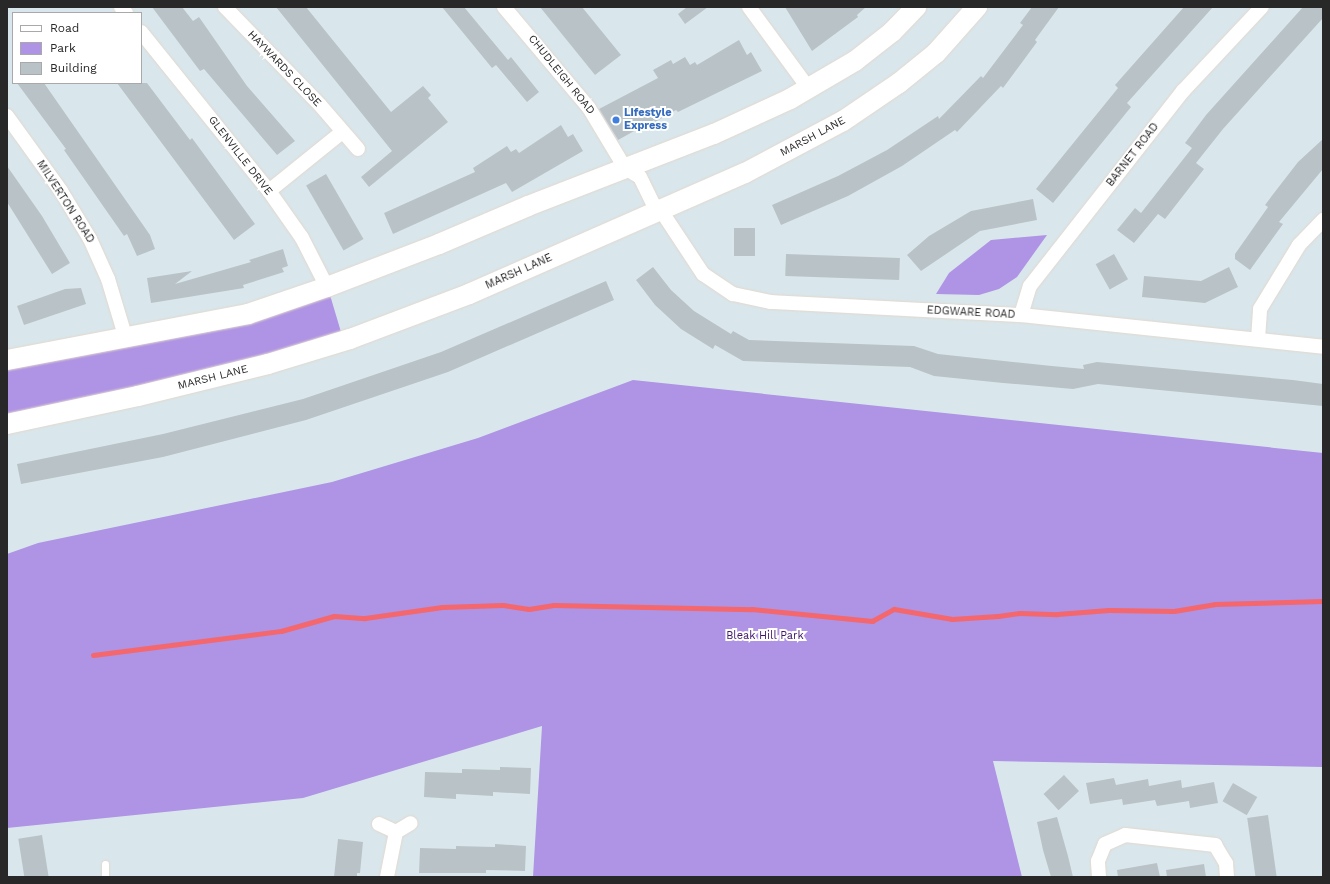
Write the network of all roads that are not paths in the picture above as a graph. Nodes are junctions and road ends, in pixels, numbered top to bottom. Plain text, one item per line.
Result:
1 (225, 7) edge
2 (504, 7) edge
3 (749, 7) edge
4 (916, 7) edge
5 (977, 7) edge
6 (1262, 7) edge
7 (142, 33) edge
8 (809, 89) junction
9 (7, 116) edge
10 (342, 132) junction
11 (358, 149) dead end
12 (625, 168) junction
13 (269, 191) junction
14 (660, 209) junction
15 (1323, 220) edge
16 (327, 287) junction
17 (1021, 315) junction
18 (1258, 339) junction
19 (126, 340) junction
20 (1323, 347) edge
21 (7, 360) edge
22 (7, 424) edge
23 (411, 823) dead end
24 (379, 824) dead end
25 (396, 832) junction
26 (106, 864) dead end
27 (105, 877) edge
28 (387, 877) edge
29 (1099, 877) edge
30 (1227, 877) edge

1 - 10 street, HAYWARDS CLOSE
2 - 12 street, CHUDLEIGH ROAD
3 - 8 street
4 - 8 main road
5 - 14 main road, MARSH LANE
6 - 17 street, BARNET ROAD
7 - 13 street, GLENVILLE DRIVE
8 - 12 main road
9 - 19 street, MILVERTON ROAD
10 - 11 street, HAYWARDS CLOSE
10 - 13 street
12 - 14 street, EDGWARE ROAD
12 - 16 main road
13 - 16 street, GLENVILLE DRIVE
14 - 17 street, EDGWARE ROAD
14 - 22 main road, MARSH LANE
15 - 18 street
16 - 19 main road
17 - 18 street, EDGWARE ROAD
18 - 20 street, EDGWARE ROAD
19 - 21 main road
23 - 25 street
24 - 25 street
25 - 28 street
26 - 27 lane
29 - 30 street

